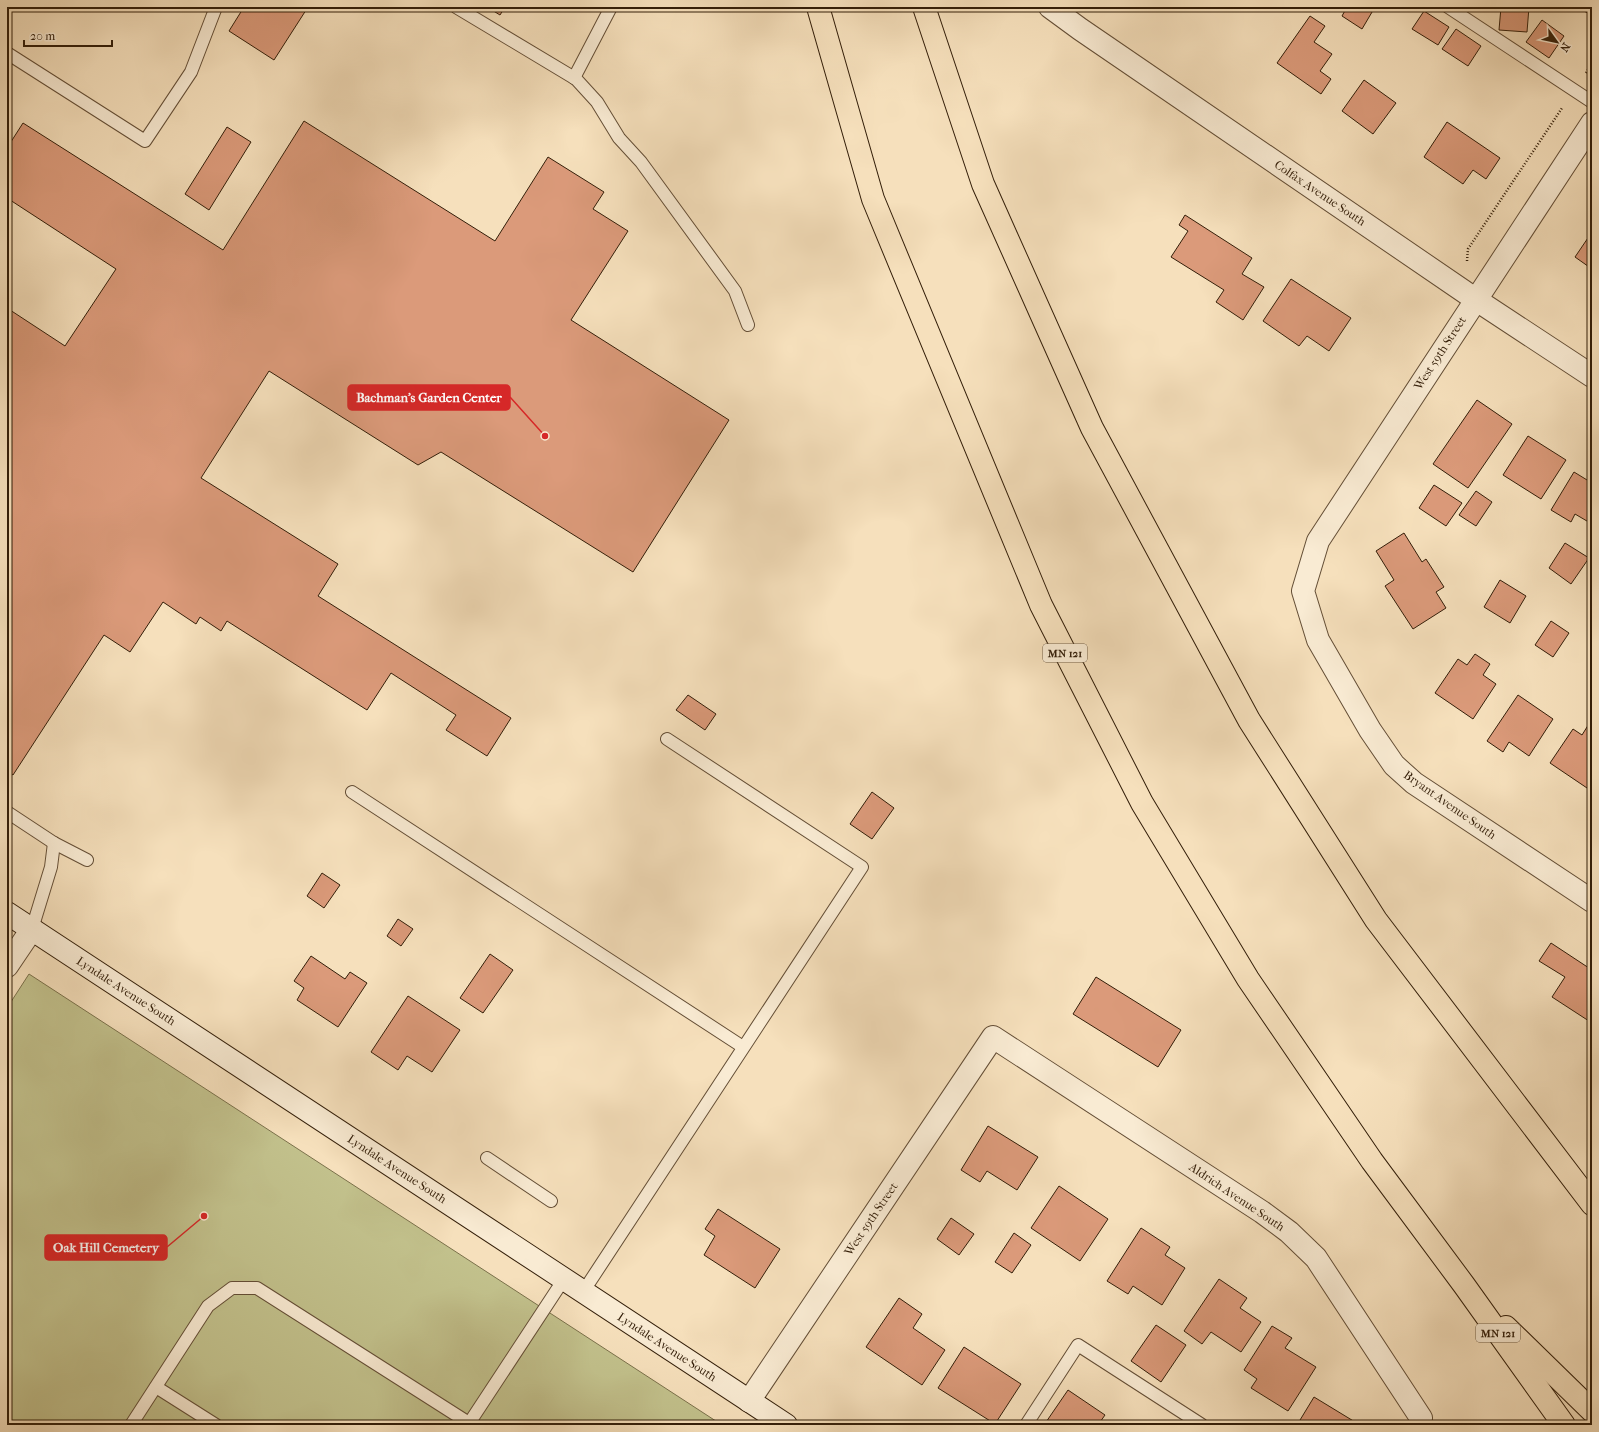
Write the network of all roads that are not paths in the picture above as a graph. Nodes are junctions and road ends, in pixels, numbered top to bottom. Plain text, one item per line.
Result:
1 (216, 7) edge
2 (456, 7) edge
3 (611, 7) edge
4 (818, 7) edge
5 (924, 7) edge
6 (1050, 7) edge
7 (1448, 7) edge
8 (7, 53) edge
9 (574, 78) junction
10 (1592, 102) edge
11 (1592, 123) edge
12 (1475, 299) junction
13 (748, 325) dead end
14 (1592, 376) edge
15 (1303, 591) joint
16 (667, 739) dead end
17 (352, 792) dead end
18 (7, 812) edge
19 (54, 844) junction
20 (87, 860) dead end
21 (1592, 901) edge
22 (7, 912) edge
23 (32, 929) junction
24 (7, 966) edge
25 (992, 1037) joint
26 (743, 1047) junction
27 (487, 1158) dead end
28 (551, 1201) dead end
29 (1592, 1204) edge
30 (564, 1279) junction
31 (1464, 1285) junction
32 (583, 1292) junction
33 (156, 1387) junction
34 (749, 1401) junction
35 (1592, 1411) edge
36 (1420, 1421) edge
37 (470, 1424) edge
38 (131, 1425) edge
39 (216, 1425) edge
40 (786, 1425) edge
41 (1026, 1425) edge
42 (1202, 1425) edge
43 (1564, 1425) edge

1 - 8 lane
2 - 9 lane
3 - 9 lane
4 - 31 highway, MN 121
5 - 29 highway
6 - 12 street, Colfax Avenue South
7 - 10 lane
9 - 13 lane
11 - 12 street, West 59th Street
12 - 14 street, Colfax Avenue South
12 - 15 street, West 59th Street
15 - 21 street, Bryant Avenue South
16 - 26 lane
17 - 26 lane
18 - 19 lane
19 - 20 lane
19 - 23 lane
22 - 23 street, Lyndale Avenue South
23 - 24 street
23 - 30 street, Lyndale Avenue South
25 - 34 street, West 59th Street
25 - 36 street, Aldrich Avenue South
26 - 32 lane
27 - 28 lane
30 - 32 street, Lyndale Avenue South
30 - 37 lane
31 - 35 highway
31 - 43 highway, MN 121
32 - 34 street, Lyndale Avenue South
33 - 37 lane
33 - 38 lane
33 - 39 lane
34 - 40 street, Lyndale Avenue South
41 - 42 lane

